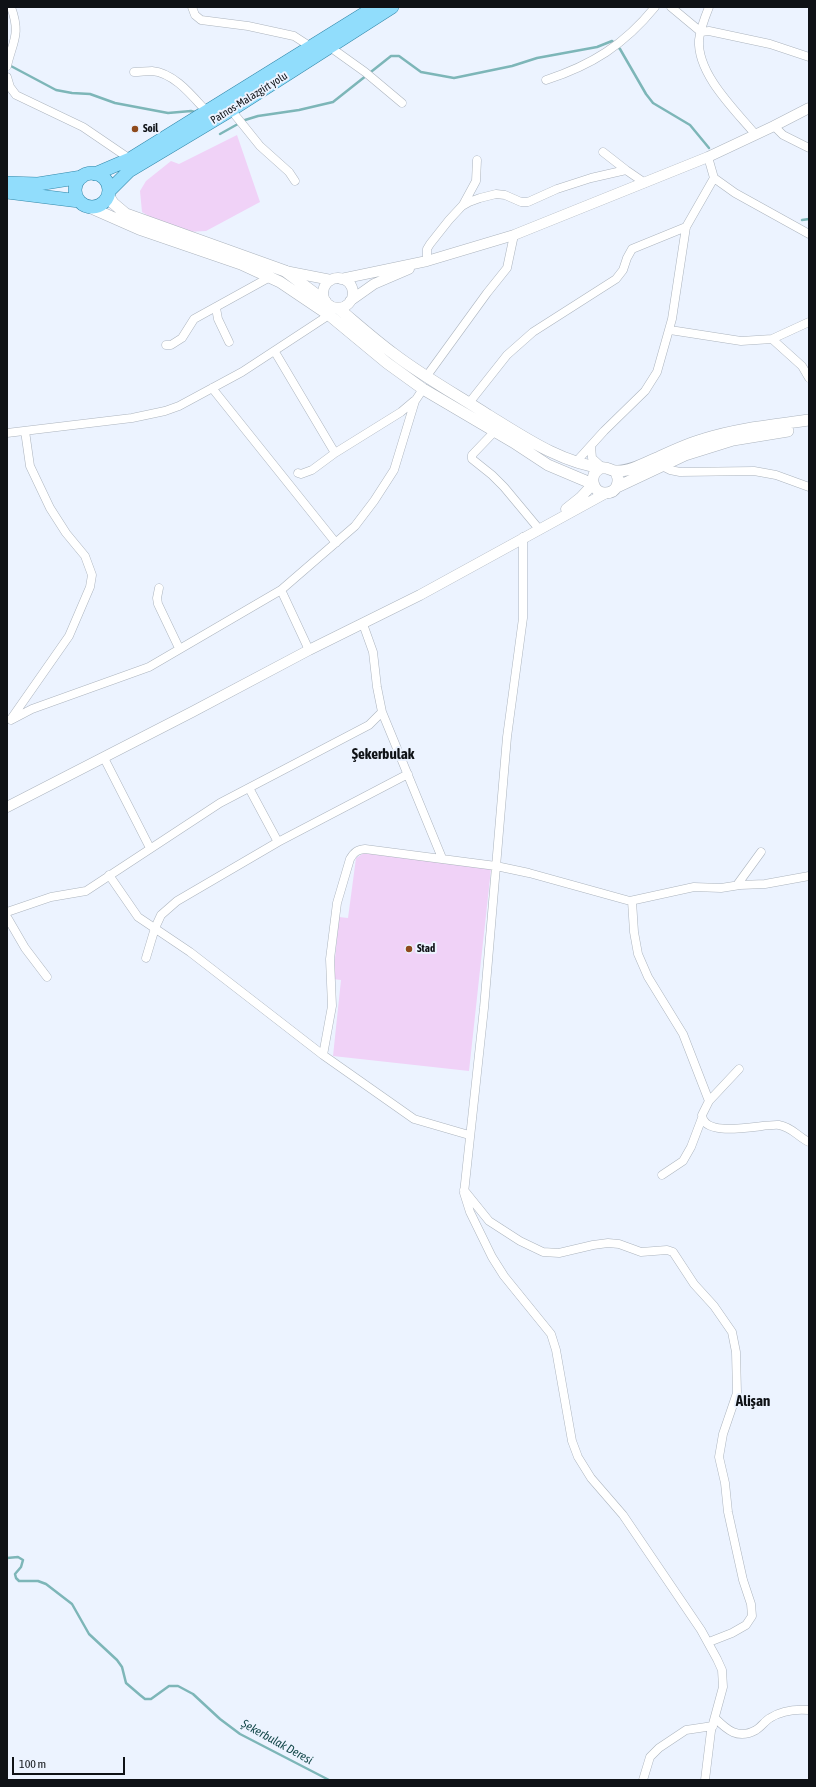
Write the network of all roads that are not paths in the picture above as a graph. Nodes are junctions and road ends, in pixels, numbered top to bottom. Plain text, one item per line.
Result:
1 (11, 7) edge
2 (192, 7) edge
3 (375, 7) edge
4 (392, 7) edge
5 (655, 7) edge
6 (671, 7) edge
7 (709, 7) edge
8 (701, 32) junction
9 (311, 47) junction
10 (330, 47) junction
11 (809, 57) edge
12 (8, 61) edge
13 (134, 72) dead end
14 (7, 77) edge
15 (546, 80) dead end
16 (402, 103) dead end
17 (809, 108) edge
18 (207, 112) junction
19 (235, 115) junction
20 (774, 126) junction
21 (755, 134) junction
22 (809, 148) edge
23 (603, 152) dead end
24 (708, 157) junction
25 (130, 159) junction
26 (477, 160) dead end
27 (626, 170) junction
28 (95, 174) junction
29 (82, 177) junction
30 (714, 178) junction
31 (295, 181) dead end
32 (7, 183) edge
33 (645, 183) junction
34 (7, 192) edge
35 (108, 193) junction
36 (84, 204) junction
37 (462, 206) junction
38 (686, 227) junction
39 (809, 234) edge
40 (514, 235) junction
41 (427, 261) junction
42 (285, 271) junction
43 (270, 277) junction
44 (336, 279) junction
45 (350, 301) junction
46 (216, 308) junction
47 (331, 308) junction
48 (809, 322) edge
49 (670, 330) junction
50 (772, 340) junction
51 (228, 342) dead end
52 (166, 345) dead end
53 (275, 352) junction
54 (426, 377) junction
55 (809, 378) edge
56 (212, 388) junction
57 (423, 389) junction
58 (415, 400) junction
59 (469, 403) junction
60 (809, 420) edge
61 (809, 427) edge
62 (25, 430) junction
63 (495, 431) junction
64 (7, 433) edge
65 (591, 446) junction
66 (335, 453) junction
67 (576, 462) junction
68 (662, 466) junction
69 (603, 468) junction
70 (615, 471) junction
71 (298, 473) dead end
72 (593, 484) junction
73 (617, 487) junction
74 (809, 487) edge
75 (606, 493) junction
76 (543, 527) junction
77 (523, 537) junction
78 (336, 543) junction
79 (160, 588) dead end
80 (281, 590) junction
81 (363, 624) junction
82 (179, 648) junction
83 (309, 650) junction
84 (382, 712) junction
85 (9, 722) edge
86 (104, 758) junction
87 (408, 774) junction
88 (249, 788) junction
89 (7, 807) edge
90 (278, 842) junction
91 (150, 848) junction
92 (760, 852) dead end
93 (442, 858) junction
94 (496, 866) junction
95 (109, 876) junction
96 (809, 876) edge
97 (737, 885) junction
98 (632, 901) junction
99 (7, 912) edge
100 (7, 917) edge
101 (155, 928) junction
102 (146, 958) dead end
103 (47, 977) dead end
104 (323, 1055) junction
105 (739, 1069) dead end
106 (709, 1101) junction
107 (702, 1118) junction
108 (469, 1135) junction
109 (809, 1142) edge
110 (662, 1175) dead end
111 (464, 1190) junction
112 (709, 1642) junction
113 (809, 1710) edge
114 (714, 1722) junction
115 (643, 1780) edge
116 (705, 1780) edge

1 - 12 street
2 - 9 street
3 - 9 main road
4 - 10 main road, Patnos-Malazgirt yolu
5 - 15 street
6 - 8 street
7 - 8 street
8 - 11 street
8 - 21 street
9 - 18 main road
10 - 16 street
10 - 19 main road, Patnos-Malazgirt yolu
13 - 18 street
14 - 25 street
17 - 20 street
18 - 25 main road
19 - 31 street
19 - 35 main road, Patnos-Malazgirt yolu
20 - 21 street
20 - 22 street
21 - 24 street
23 - 27 street
24 - 30 street
24 - 33 street
25 - 28 main road
26 - 37 street
27 - 33 street
27 - 37 street
28 - 29 main road
28 - 35 main road
29 - 32 main road
29 - 36 main road
30 - 38 street
30 - 39 street
33 - 40 street
34 - 36 main road
35 - 36 main road
35 - 42 main road
36 - 43 main road
37 - 41 street
38 - 49 street
38 - 59 street
40 - 41 street
40 - 54 street
41 - 44 street
41 - 45 street
42 - 44 street
42 - 47 main road
43 - 46 street
43 - 47 main road
44 - 45 street
44 - 47 street
45 - 47 street
46 - 51 street
46 - 52 street
47 - 53 street
47 - 54 main road
47 - 57 main road
48 - 50 street
49 - 50 street
49 - 65 street
50 - 55 street
53 - 56 street
53 - 66 street
54 - 59 main road
56 - 62 street
56 - 78 street
57 - 58 street
57 - 63 main road
58 - 66 street
58 - 78 street
59 - 67 main road
60 - 70 main road
61 - 68 main road
62 - 64 street
62 - 85 street
63 - 72 main road
63 - 76 street
65 - 67 street
65 - 69 street
66 - 71 street
67 - 69 main road
68 - 73 main road
68 - 74 street
69 - 70 main road
69 - 72 main road
70 - 73 main road
72 - 75 main road
72 - 76 street
73 - 75 main road
75 - 76 street
76 - 77 street
77 - 81 street
77 - 94 street
78 - 80 street
79 - 82 street
80 - 82 street
80 - 83 street
81 - 83 street
81 - 84 street
82 - 85 street
83 - 86 street
84 - 87 street
84 - 88 street
86 - 89 street
86 - 91 street
87 - 90 street
87 - 93 street
88 - 90 street
88 - 91 street
90 - 101 street
91 - 95 street
92 - 97 street
93 - 94 street
93 - 104 street
94 - 98 street
94 - 108 street
95 - 99 street
95 - 101 street
96 - 97 street
97 - 98 street
98 - 106 street
100 - 103 street
101 - 102 street
101 - 104 street
104 - 108 street
105 - 106 street
106 - 107 street
107 - 109 street
107 - 110 street
108 - 111 street
111 - 112 street
111 - 112 street
112 - 114 street
113 - 114 street
114 - 115 street
114 - 116 street

